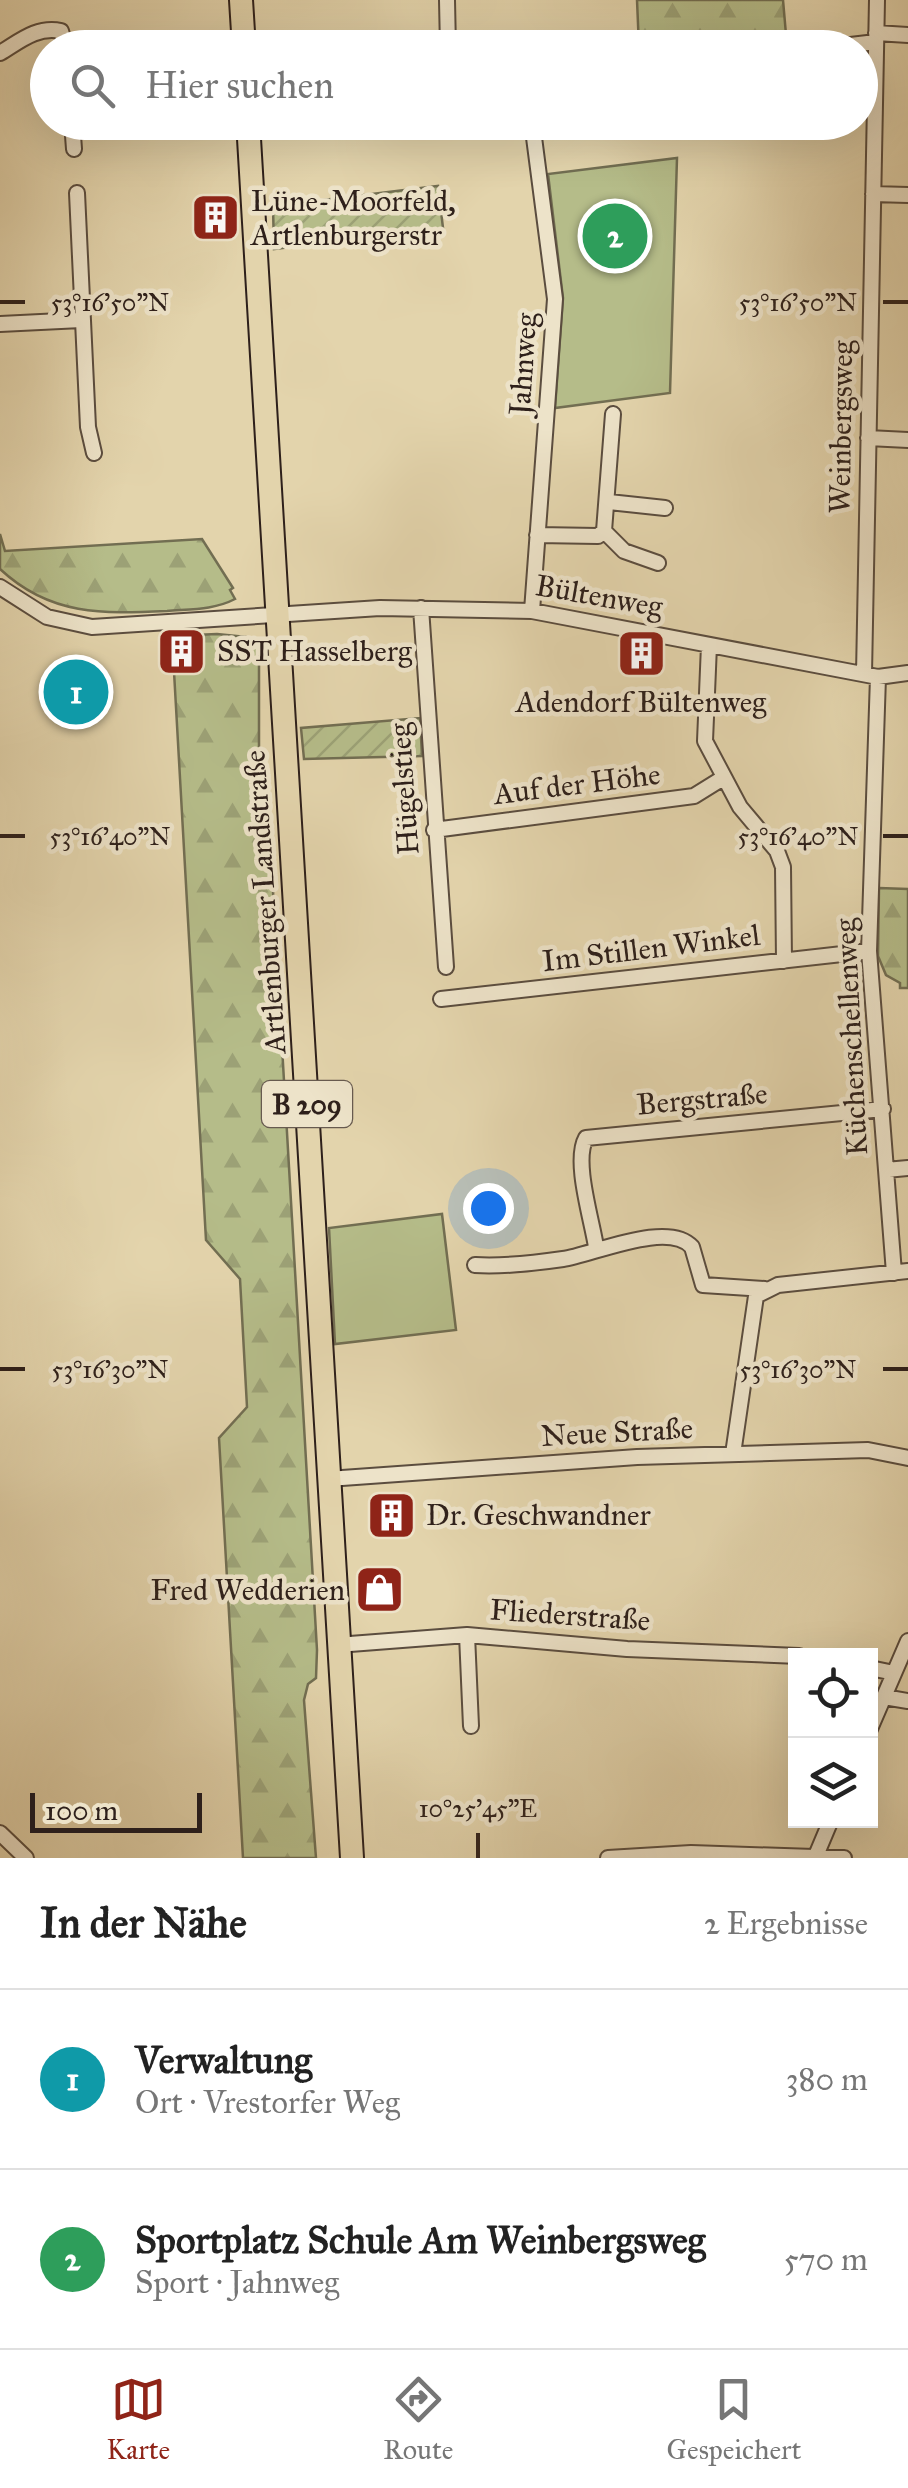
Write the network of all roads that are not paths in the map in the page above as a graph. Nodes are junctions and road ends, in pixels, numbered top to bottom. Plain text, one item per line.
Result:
1 (241, 0) edge
2 (447, 0) edge
3 (877, 0) edge
4 (243, 30) edge
5 (448, 30) edge
6 (876, 30) edge
7 (30, 34) edge
8 (908, 34) edge
9 (878, 37) edge
10 (0, 54) edge
11 (73, 140) edge
12 (249, 140) edge
13 (534, 140) edge
14 (874, 140) edge
15 (74, 149) dead end
16 (77, 193) dead end
17 (873, 194) junction
18 (908, 195) edge
19 (81, 320) junction
20 (0, 324) edge
21 (613, 414) dead end
22 (868, 438) junction
23 (908, 440) edge
24 (94, 453) dead end
25 (608, 502) junction
26 (665, 508) dead end
27 (604, 531) junction
28 (538, 535) junction
29 (658, 562) dead end
30 (0, 587) edge
31 (421, 608) junction
32 (532, 610) junction
33 (277, 615) junction
34 (708, 645) junction
35 (908, 673) edge
36 (871, 676) junction
37 (723, 778) junction
38 (434, 830) junction
39 (868, 951) junction
40 (784, 960) junction
41 (446, 967) dead end
42 (440, 999) dead end
43 (883, 1110) junction
44 (908, 1168) edge
45 (886, 1170) junction
46 (596, 1247) junction
47 (475, 1265) dead end
48 (901, 1272) edge
49 (765, 1288) junction
50 (732, 1454) junction
51 (908, 1458) edge
52 (328, 1479) junction
53 (466, 1635) junction
54 (908, 1641) edge
55 (337, 1644) junction
56 (788, 1656) edge
57 (878, 1670) edge
58 (894, 1673) junction
59 (884, 1696) junction
60 (908, 1701) edge
61 (878, 1710) edge
62 (471, 1726) dead end
63 (828, 1828) edge
64 (0, 1833) edge
65 (815, 1857) edge
66 (26, 1858) edge
67 (352, 1858) edge
68 (608, 1858) edge
69 (844, 1858) edge

1 - 4 main road
2 - 5 street
3 - 6 street, Weinbergsweg
7 - 10 street
8 - 9 street
11 - 15 street
12 - 33 main road, Artlenburger Landstraße / B 209
13 - 28 street, Jahnweg
14 - 17 street, Weinbergsweg
16 - 19 street
17 - 18 street
17 - 22 street, Weinbergsweg
19 - 20 street
19 - 24 street
21 - 25 street
22 - 23 street
22 - 36 street, Weinbergsweg
25 - 26 street
25 - 27 street
27 - 28 street
27 - 29 street
28 - 32 street, Jahnweg
30 - 33 street, Bültenweg
31 - 32 street, Bültenweg
31 - 33 street, Bültenweg
31 - 38 street, Hügelstieg
32 - 34 street, Bültenweg
33 - 52 main road, Artlenburger Landstraße / B 209
34 - 36 street, Bültenweg
34 - 37 street
35 - 36 street, Bültenweg
36 - 39 street, Küchenschellenweg
37 - 38 street, Auf der Höhe
37 - 40 street
38 - 41 street, Hügelstieg
39 - 40 street, Im Stillen Winkel
39 - 43 street, Küchenschellenweg
40 - 42 street, Im Stillen Winkel
43 - 45 street, Küchenschellenweg
43 - 46 street, Bergstraße
44 - 45 street
45 - 48 street, Küchenschellenweg
46 - 47 street
46 - 49 street
48 - 49 street
49 - 50 street
50 - 51 street, Neue Straße
50 - 52 street, Neue Straße
52 - 55 main road, Artlenburger Landstraße / B 209
53 - 55 street, Fliederstraße
53 - 56 street, Fliederstraße
53 - 62 street
54 - 58 street
55 - 67 main road, Artlenburger Landstraße / B 209
57 - 58 street
58 - 59 street
59 - 60 street
59 - 61 street
63 - 65 street
64 - 66 street
65 - 68 street
65 - 69 street

